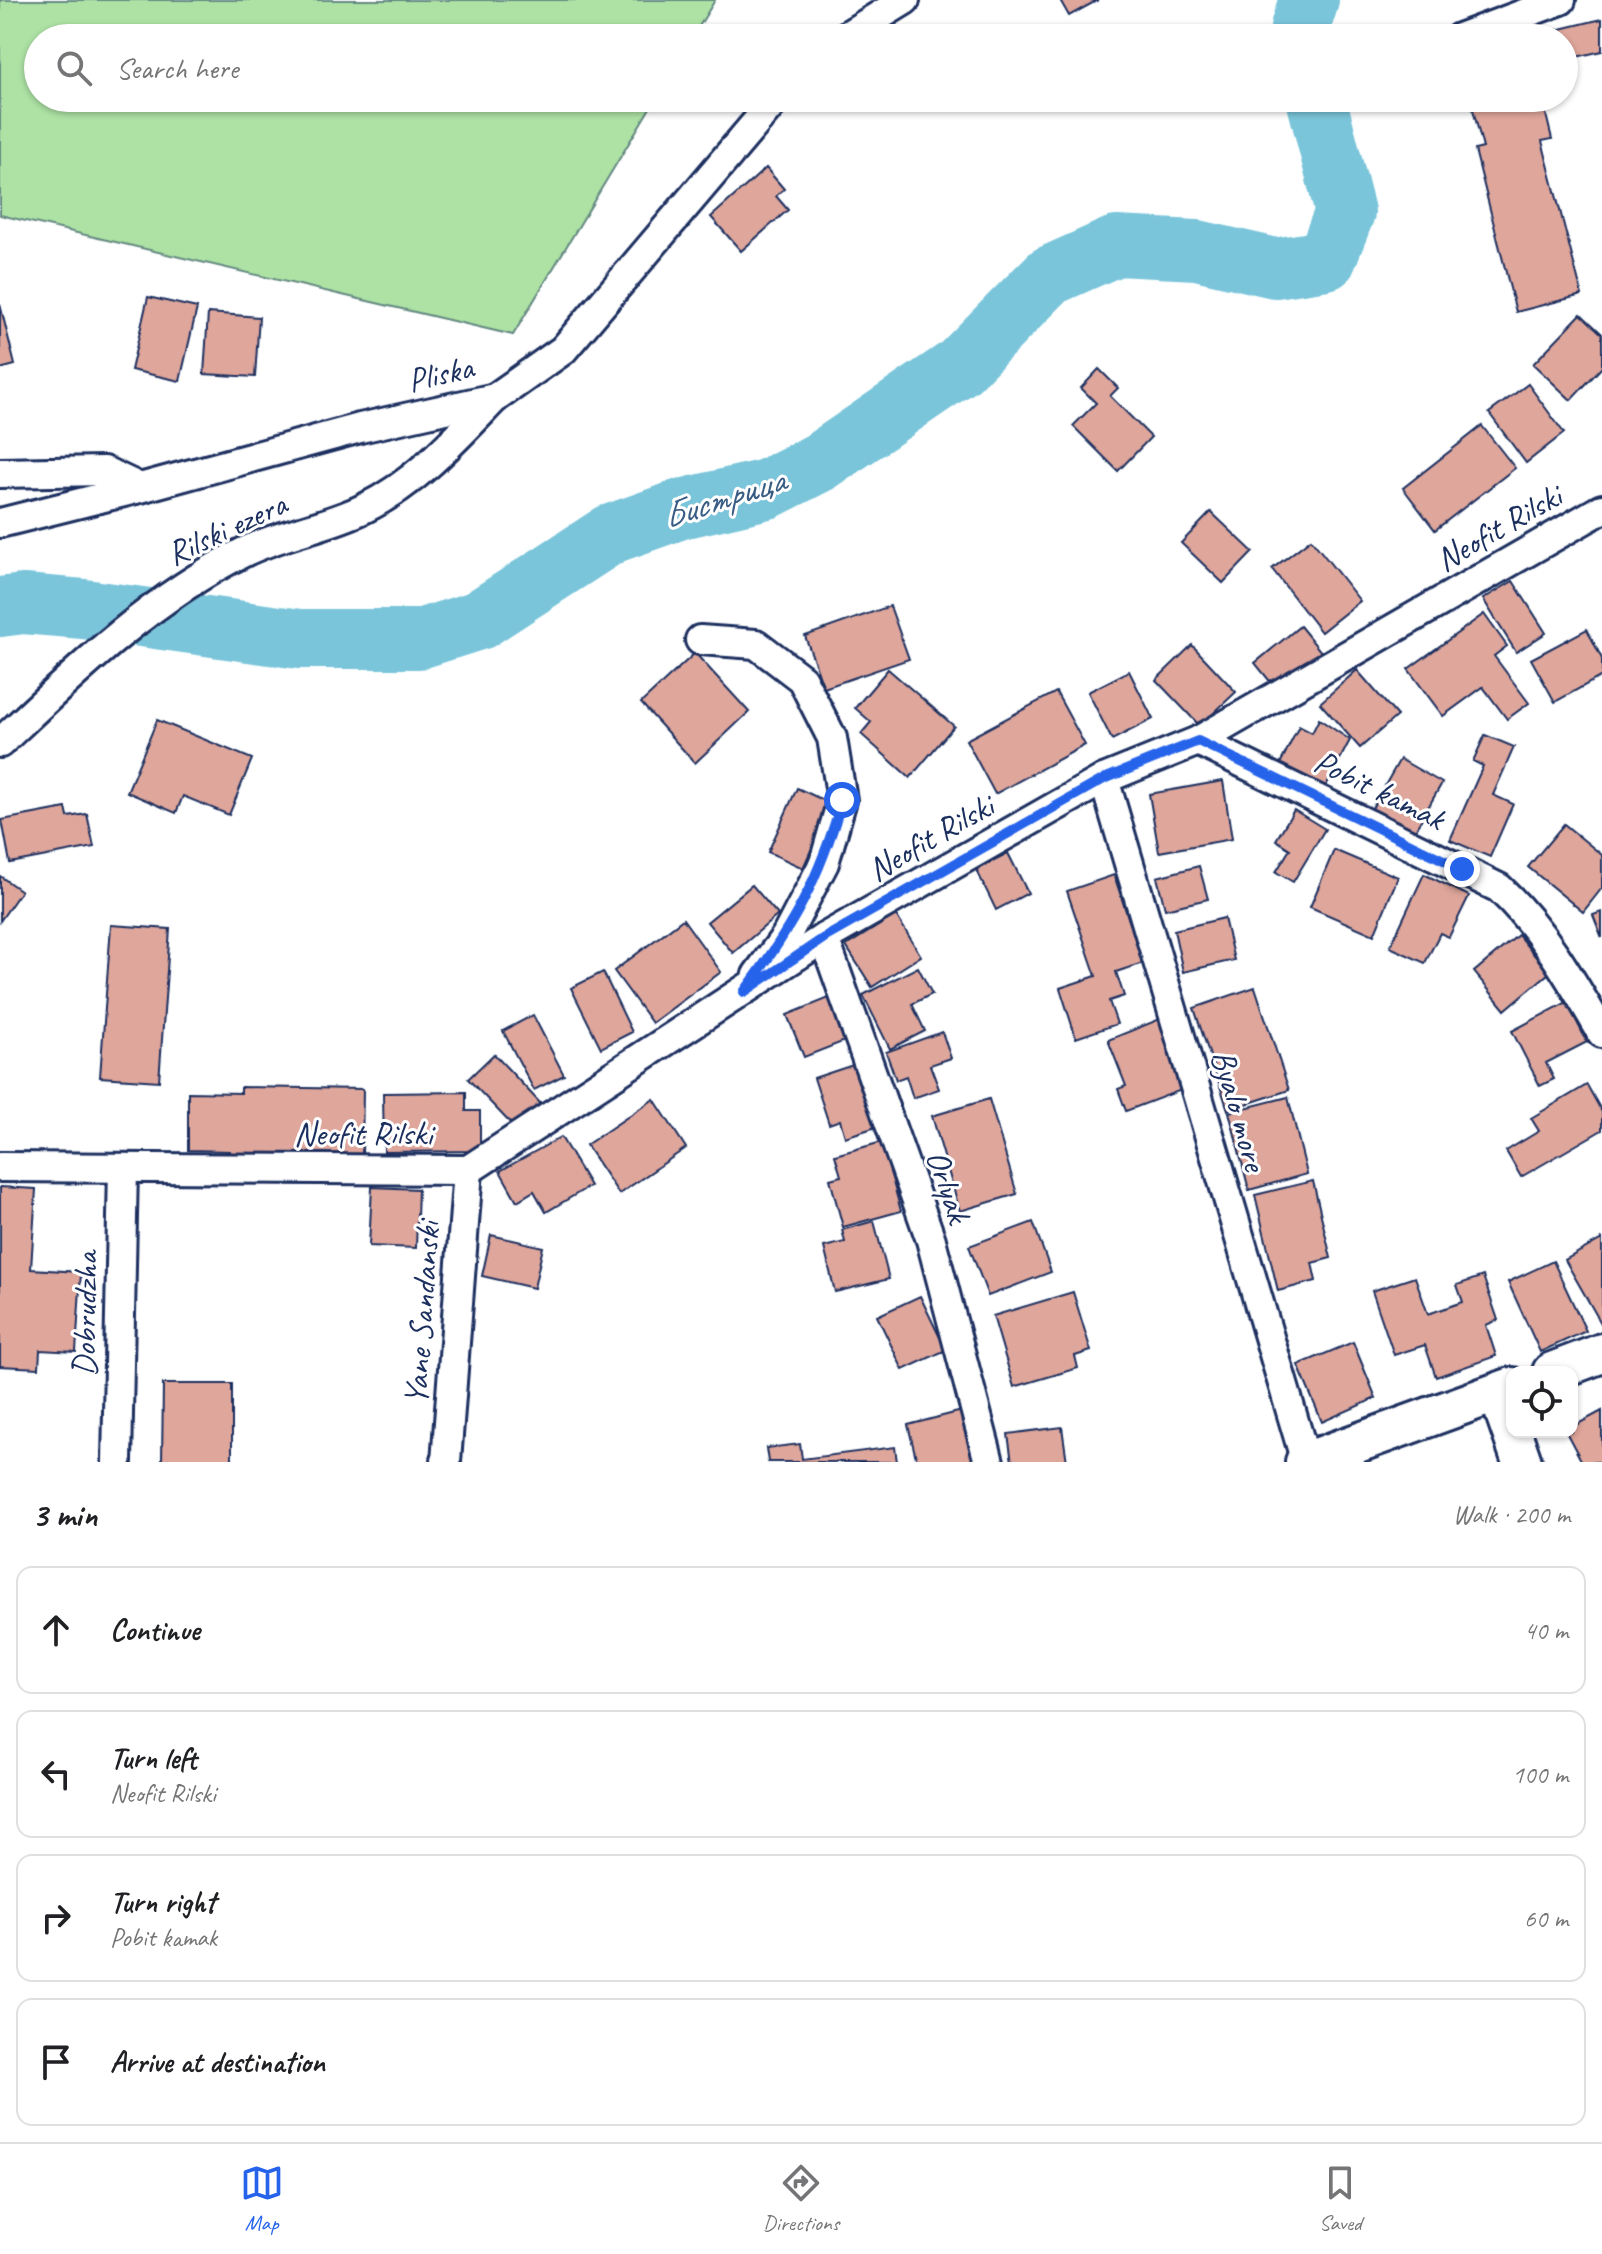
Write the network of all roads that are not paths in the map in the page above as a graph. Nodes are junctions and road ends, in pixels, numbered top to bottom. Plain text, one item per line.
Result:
1 (905, 0) edge
2 (1561, 0) edge
3 (866, 24) edge
4 (1497, 24) edge
5 (765, 112) edge
6 (495, 398) junction
7 (0, 473) edge
8 (140, 488) junction
9 (1602, 509) edge
10 (0, 523) edge
11 (700, 640) dead end
12 (1198, 741) junction
13 (0, 743) edge
14 (1104, 779) junction
15 (824, 938) junction
16 (744, 992) junction
17 (1602, 1033) edge
18 (0, 1167) edge
19 (123, 1168) junction
20 (468, 1170) junction
21 (1602, 1353) edge
22 (1568, 1366) edge
23 (1505, 1390) edge
24 (1361, 1452) edge
25 (117, 1462) edge
26 (446, 1462) edge
27 (989, 1462) edge
28 (1306, 1462) edge
29 (1522, 1462) edge

1 - 3 street
2 - 4 street
5 - 6 street, Pliska
6 - 8 street, Pliska
6 - 13 street, Rilski ezera
7 - 8 street
8 - 10 street, Pliska
9 - 12 street, Neofit Rilski
11 - 16 street
12 - 14 street, Neofit Rilski
12 - 17 street, Pobit kamak
14 - 15 street, Neofit Rilski
14 - 28 street, Byalo more
15 - 16 street, Neofit Rilski
15 - 27 street, Orlyak
16 - 20 street, Neofit Rilski
18 - 19 street, Neofit Rilski
19 - 20 street, Neofit Rilski
19 - 25 street, Dobrudzha
20 - 26 street, Yane Sandanski
21 - 22 street
23 - 24 street
23 - 29 street
24 - 28 street

